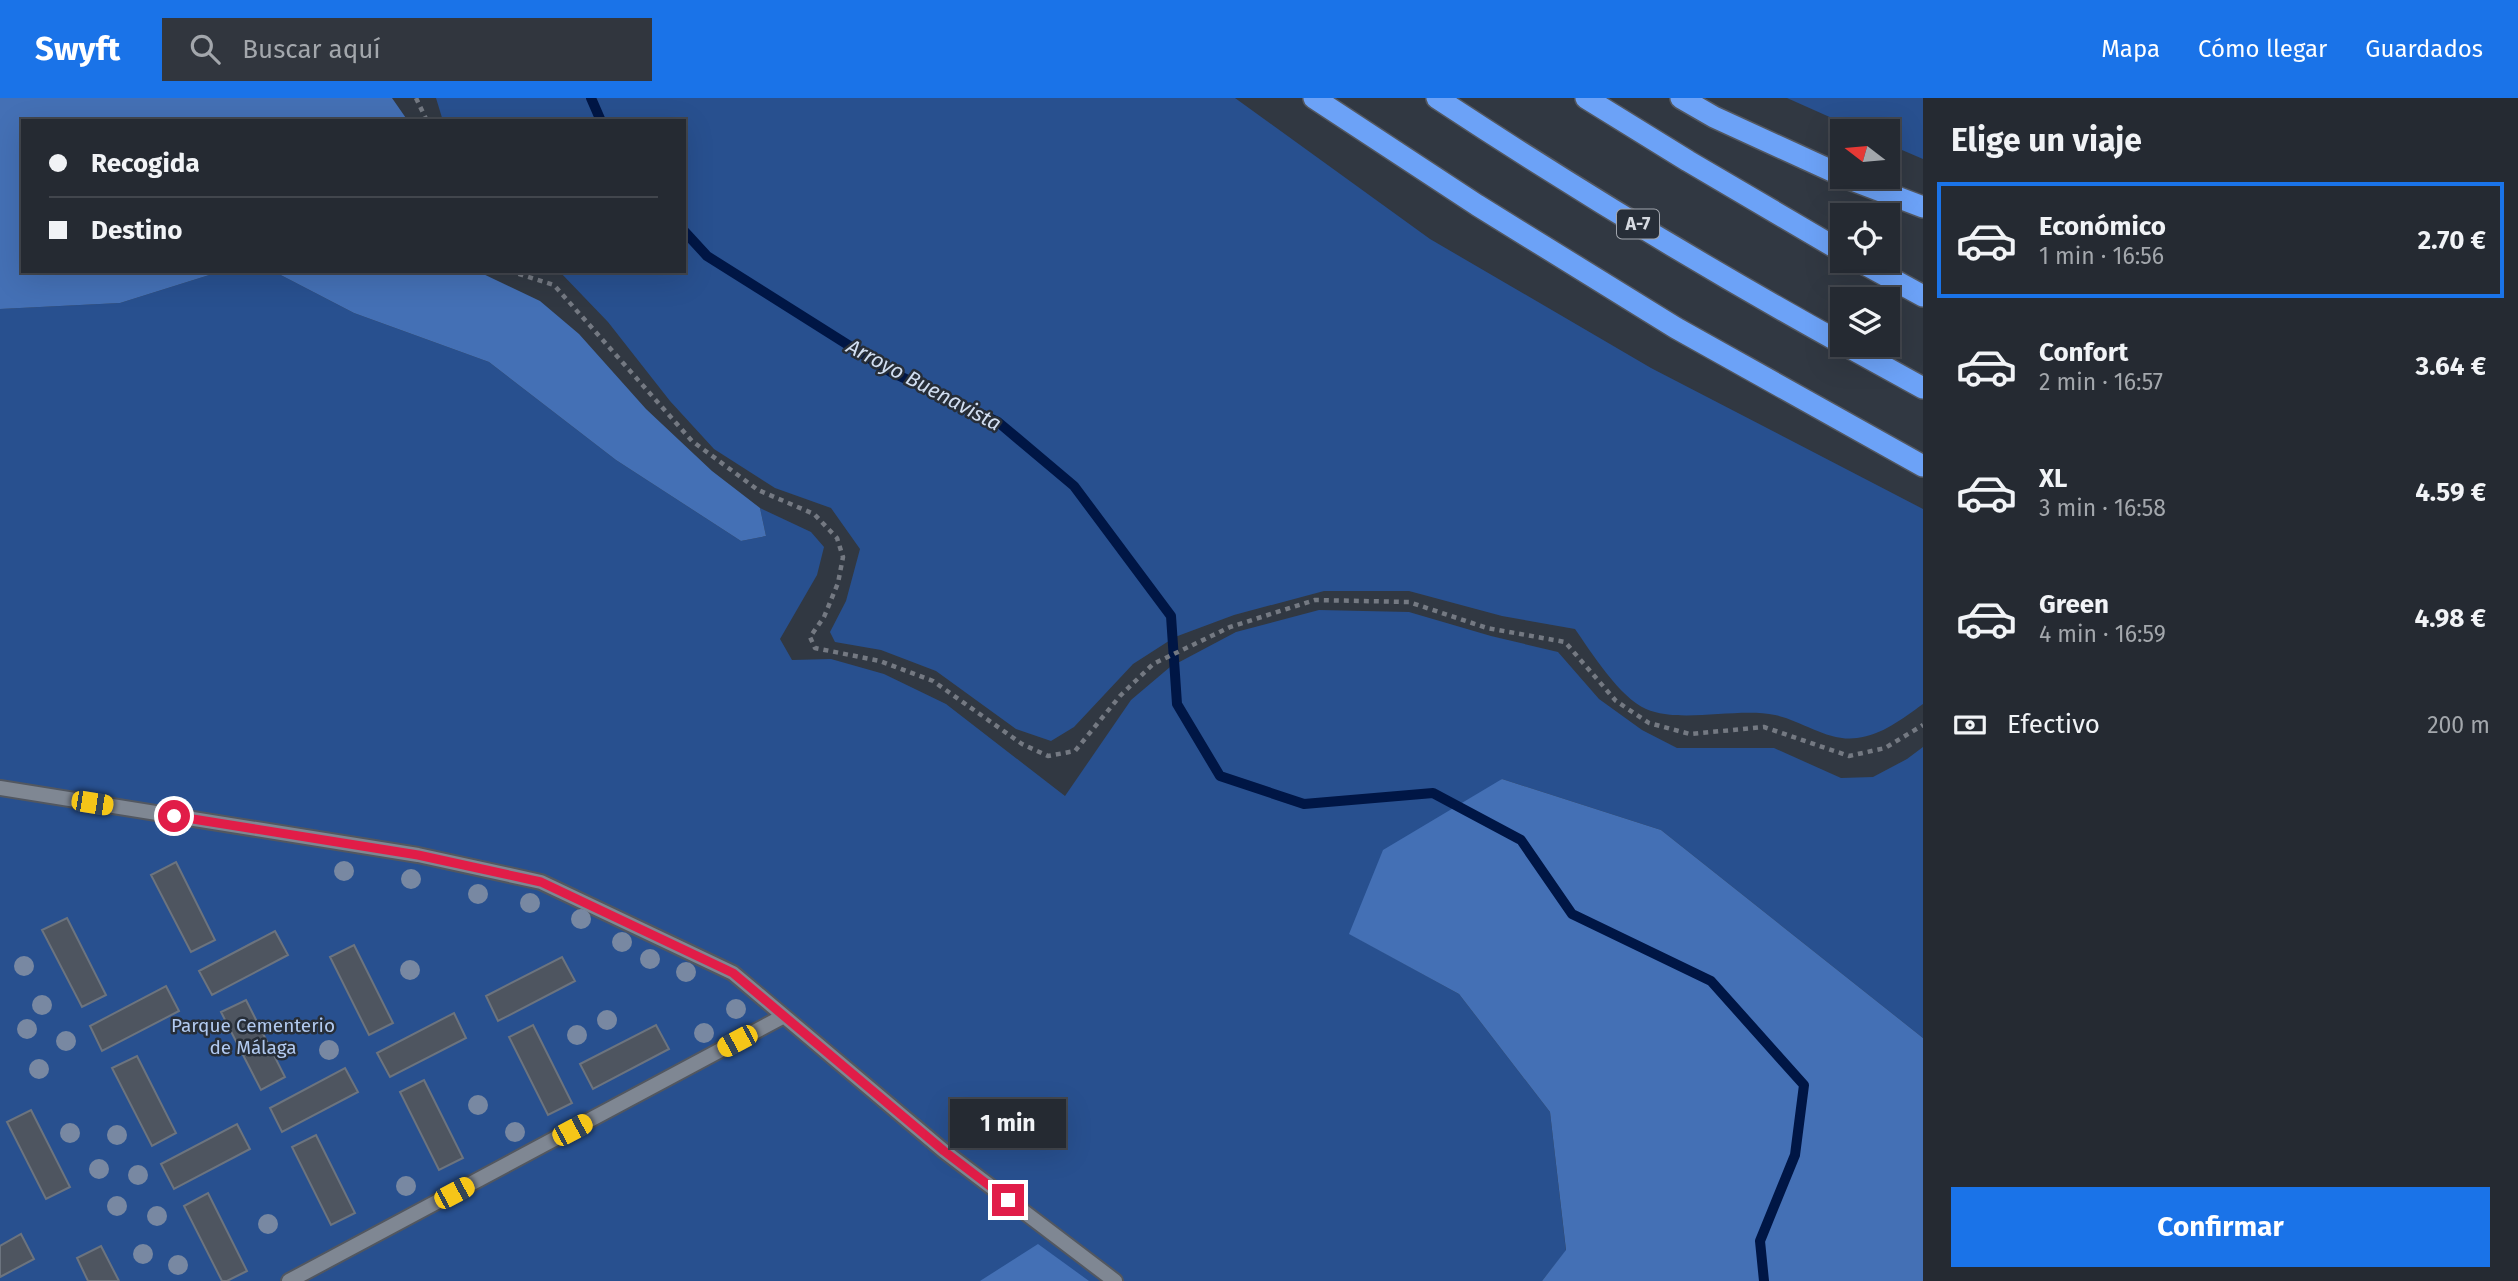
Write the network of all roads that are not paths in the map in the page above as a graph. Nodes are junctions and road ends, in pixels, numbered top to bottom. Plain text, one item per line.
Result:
1 (1314, 98) edge
2 (1437, 98) edge
3 (1586, 98) edge
4 (1681, 98) edge
5 (1830, 171) edge
6 (1875, 189) edge
7 (1923, 207) edge
8 (1830, 244) edge
9 (1880, 273) edge
10 (1923, 296) edge
11 (1830, 336) edge
12 (1867, 357) edge
13 (1923, 388) edge
14 (1923, 466) edge
15 (0, 788) edge
16 (784, 1016) junction
17 (289, 1281) edge
18 (1115, 1281) edge

1 - 14 highway
2 - 11 highway, A-7
3 - 8 highway
4 - 5 highway
6 - 7 highway
9 - 10 highway
12 - 13 highway, A-7
15 - 16 lane
16 - 17 lane
16 - 18 lane

